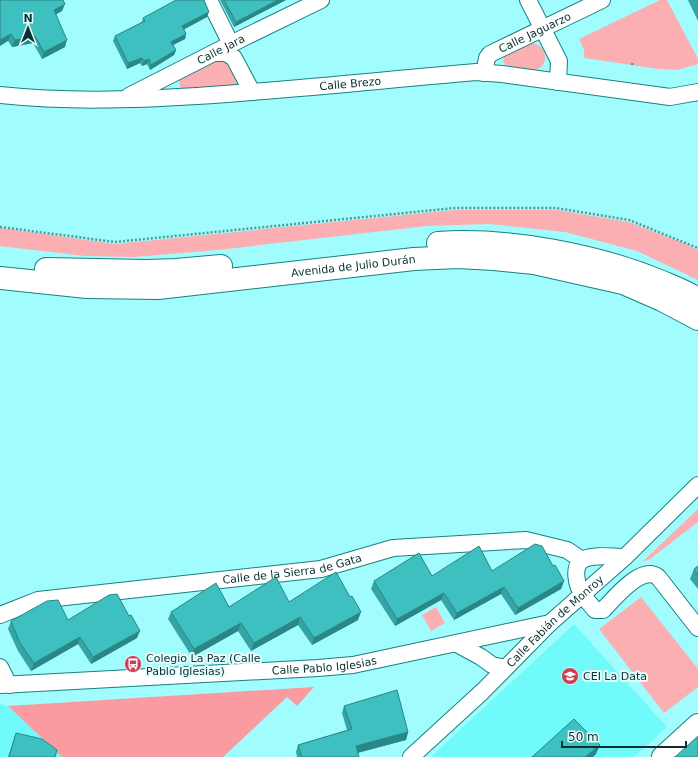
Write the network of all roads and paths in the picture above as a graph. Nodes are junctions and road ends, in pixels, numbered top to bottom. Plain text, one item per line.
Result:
1 (209, 0) edge
2 (321, 0) edge
3 (528, 0) edge
4 (602, 0) edge
5 (543, 29) junction
6 (238, 40) junction
7 (216, 53) junction
8 (490, 54) junction
9 (238, 63) junction
10 (176, 73) junction
11 (484, 73) junction
12 (447, 75) junction
13 (558, 82) junction
14 (252, 92) junction
15 (698, 92) edge
16 (0, 95) edge
17 (183, 97) junction
18 (122, 100) junction
19 (0, 227) edge
20 (698, 248) edge
21 (0, 264) edge
22 (0, 278) edge
23 (698, 299) edge
24 (698, 319) edge
25 (698, 485) edge
26 (625, 557) junction
27 (582, 560) junction
28 (582, 594) junction
29 (0, 615) edge
30 (550, 623) junction
31 (698, 628) edge
32 (499, 634) junction
33 (458, 644) junction
34 (481, 657) junction
35 (510, 664) junction
36 (0, 666) edge
37 (4, 685) edge
38 (483, 691) junction
39 (698, 725) edge
40 (411, 757) edge
41 (663, 757) edge

1 - 6 street
2 - 6 street, Calle Jara
3 - 5 street
4 - 5 street, Calle Jaguarzo
5 - 8 street, Calle Jaguarzo
5 - 13 street
6 - 7 street, Calle Jara
6 - 9 street
7 - 9 street
7 - 10 street, Calle Jara
8 - 11 street, Calle Jaguarzo
8 - 12 street, Calle Jaguarzo
9 - 14 street
10 - 17 street
10 - 18 street, Calle Jara
11 - 12 street, Calle Brezo
11 - 13 street, Calle Brezo
12 - 14 street, Calle Brezo
13 - 15 street, Calle Brezo
14 - 17 street, Calle Brezo
16 - 18 street, Calle Brezo
17 - 18 street, Calle Brezo
19 - 20 path
21 - 23 main road, Avenida de Julio Durán
22 - 24 main road, Avenida de Julio Durán
25 - 26 street, Calle Fabián de Monroy
26 - 27 street
26 - 28 street, Calle Fabián de Monroy
27 - 28 street
27 - 29 street, Calle de la Sierra de Gata
28 - 30 street, Calle Fabián de Monroy
28 - 31 street
30 - 32 street, Calle Pablo Iglesias
30 - 35 street, Calle Fabián de Monroy
32 - 33 street, Calle Pablo Iglesias
32 - 35 street
33 - 34 street
33 - 37 street, Calle Pablo Iglesias
34 - 35 street
34 - 38 street
35 - 38 street, Calle Fabián de Monroy
36 - 37 street
38 - 40 street, Calle Fabián de Monroy
39 - 41 main road

